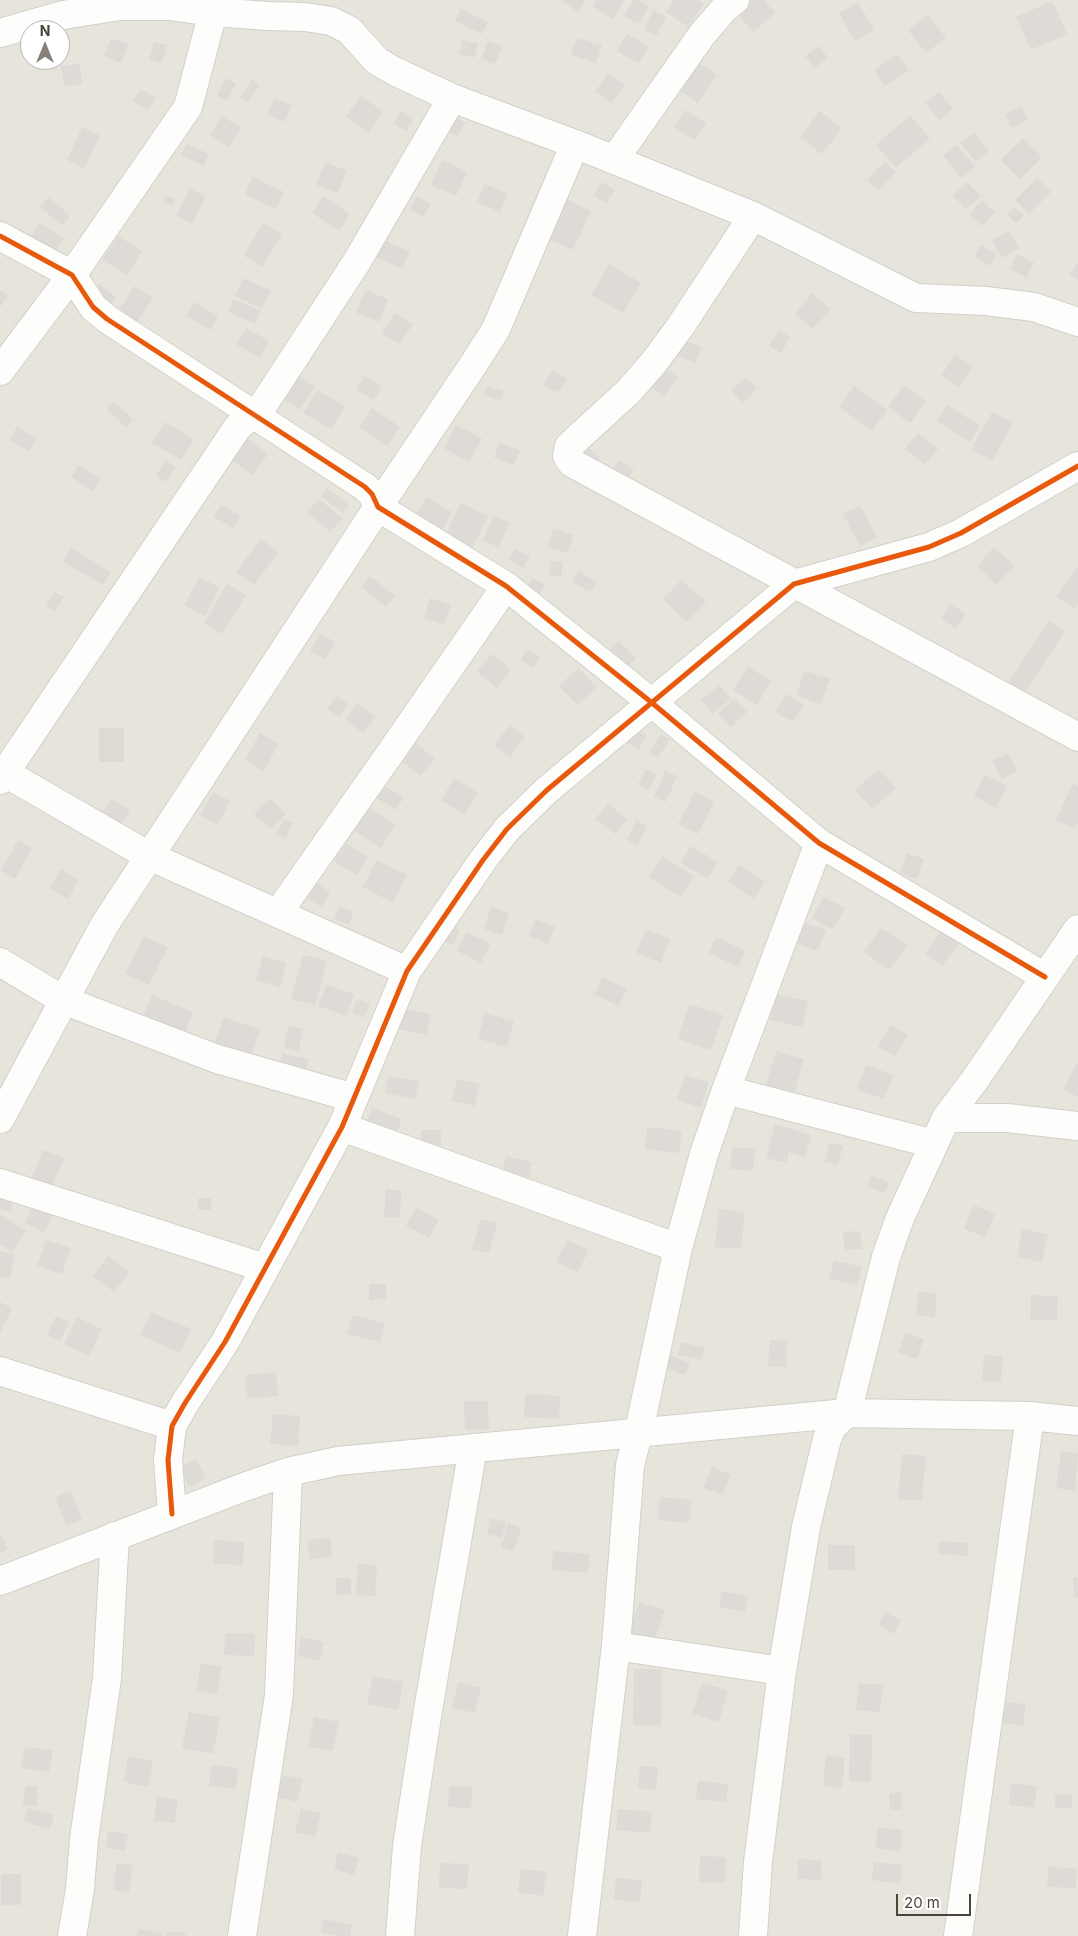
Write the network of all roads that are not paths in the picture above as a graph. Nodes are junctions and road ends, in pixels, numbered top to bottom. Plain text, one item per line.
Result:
1 (736, 0) edge
2 (327, 10) edge
3 (213, 12) junction
4 (0, 33) edge
5 (452, 98) junction
6 (575, 144) junction
7 (614, 160) junction
8 (753, 216) junction
9 (0, 236) edge
10 (72, 275) junction
11 (1078, 322) edge
12 (0, 371) edge
13 (256, 416) junction
14 (1078, 466) edge
15 (378, 507) junction
16 (794, 584) junction
17 (506, 586) junction
18 (651, 702) junction
19 (1078, 737) edge
20 (2, 774) edge
21 (820, 843) junction
22 (149, 856) junction
23 (278, 913) junction
24 (1078, 929) edge
25 (0, 962) edge
26 (407, 971) junction
27 (1045, 977) junction
28 (63, 1000) junction
29 (726, 1090) junction
30 (354, 1098) junction
31 (946, 1118) junction
32 (0, 1119) edge
33 (1078, 1126) edge
34 (342, 1127) junction
35 (934, 1144) junction
36 (0, 1183) edge
37 (678, 1248) junction
38 (265, 1268) junction
39 (0, 1371) edge
40 (847, 1413) junction
41 (1030, 1416) junction
42 (1078, 1421) edge
43 (172, 1426) junction
44 (639, 1431) junction
45 (473, 1448) junction
46 (288, 1472) junction
47 (172, 1514) junction
48 (115, 1536) junction
49 (0, 1581) edge
50 (616, 1646) junction
51 (782, 1671) junction
52 (72, 1936) edge
53 (242, 1936) edge
54 (400, 1936) edge
55 (582, 1936) edge
56 (752, 1936) edge
57 (958, 1936) edge

1 - 7 street
2 - 3 street
2 - 5 street
3 - 4 street
3 - 10 street
5 - 6 street
5 - 13 street
6 - 7 street
6 - 15 street
7 - 8 street
8 - 11 street
8 - 16 street
9 - 10 street
10 - 12 street
10 - 13 street
13 - 15 street
13 - 20 street
14 - 16 street
15 - 17 street
15 - 22 street
16 - 18 street
16 - 19 street
17 - 18 street
17 - 23 street
18 - 21 street
18 - 26 street
20 - 22 street
21 - 27 street
21 - 29 street
22 - 23 street
22 - 28 street
23 - 26 street
24 - 27 street
25 - 28 street
26 - 30 street
27 - 31 street
28 - 30 street
28 - 32 street
29 - 35 street
29 - 37 street
30 - 34 street
31 - 33 street
31 - 35 street
34 - 37 street
34 - 38 street
35 - 40 street
36 - 38 street
37 - 44 street
38 - 43 street
39 - 43 street
40 - 41 street
40 - 44 street
40 - 51 street
41 - 42 street
41 - 57 street
43 - 47 street
44 - 45 street
44 - 50 street
45 - 46 street
45 - 54 street
46 - 47 street
46 - 53 street
47 - 48 street
48 - 49 street
48 - 52 street
50 - 51 street
50 - 55 street
51 - 56 street

